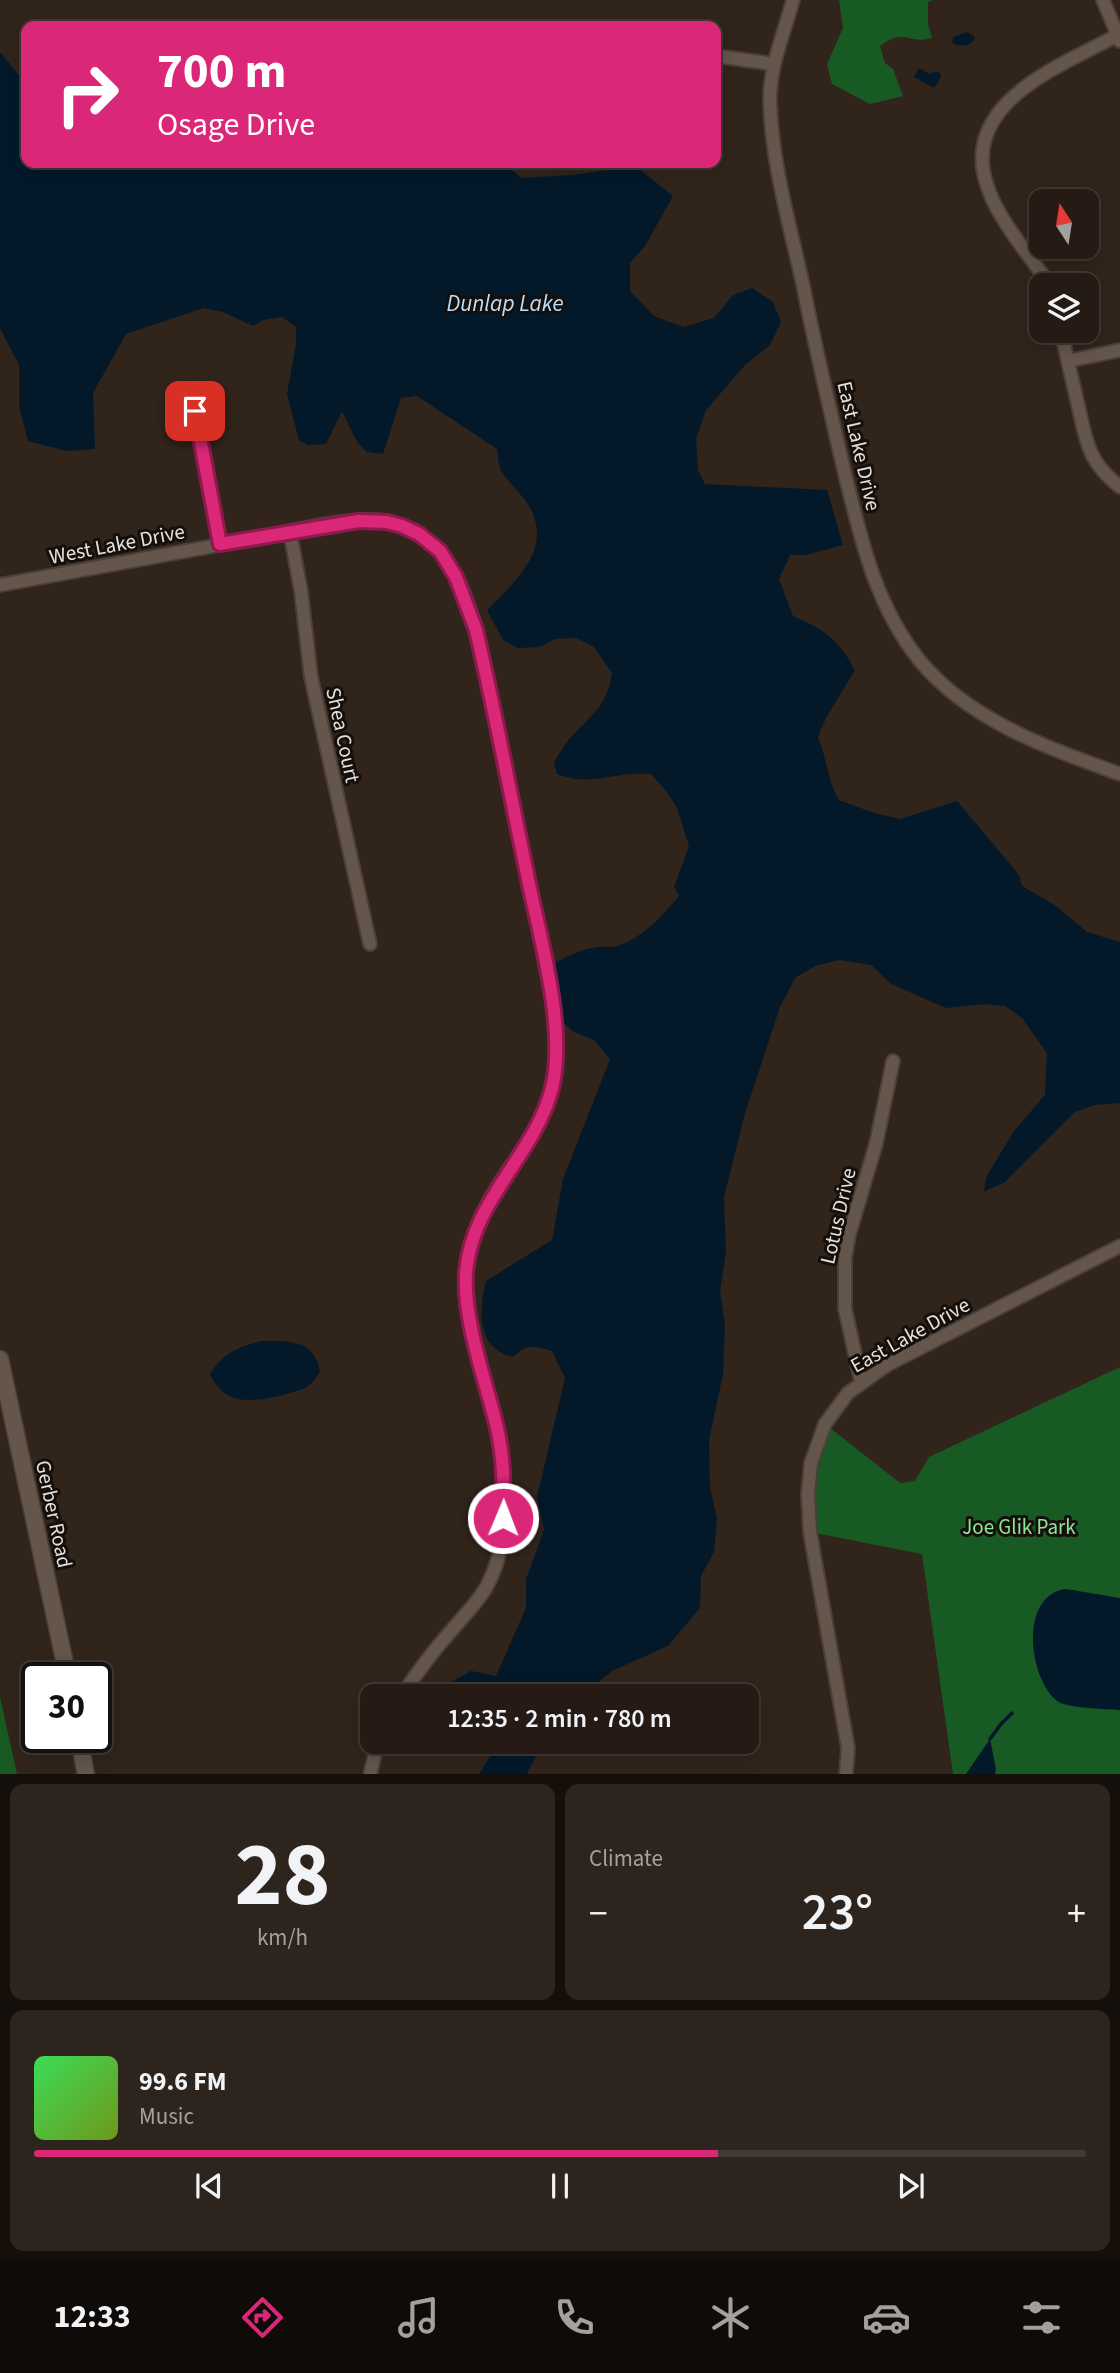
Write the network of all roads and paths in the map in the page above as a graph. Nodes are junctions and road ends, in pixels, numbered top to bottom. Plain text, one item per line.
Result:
1 (793, 0) edge
2 (1103, 0) edge
3 (1118, 39) edge
4 (721, 57) edge
5 (774, 64) junction
6 (1042, 273) edge
7 (1064, 343) edge
8 (1120, 350) edge
9 (1068, 362) junction
10 (195, 411) dead end
11 (1120, 487) edge
12 (290, 532) junction
13 (220, 544) junction
14 (0, 585) edge
15 (1120, 774) edge
16 (370, 944) dead end
17 (893, 1061) dead end
18 (1120, 1246) edge
19 (0, 1359) edge
20 (862, 1381) junction
21 (6, 1416) edge
22 (64, 1662) edge
23 (410, 1684) edge
24 (82, 1753) edge
25 (375, 1754) edge
26 (86, 1774) edge
27 (370, 1774) edge
28 (846, 1774) edge

1 - 5 street, East Lake Drive
2 - 3 street
3 - 6 street
4 - 5 street
5 - 15 street, East Lake Drive
7 - 9 street
8 - 9 street
9 - 11 street
10 - 13 street
12 - 13 street, West Lake Drive
12 - 16 street, Shea Court
12 - 23 street, West Lake Drive
13 - 14 street, West Lake Drive
17 - 20 street, Lotus Drive
18 - 20 street, East Lake Drive
19 - 21 street, Gerber Road
20 - 28 street, East Lake Drive
21 - 22 street, Gerber Road
24 - 26 street
25 - 27 street

